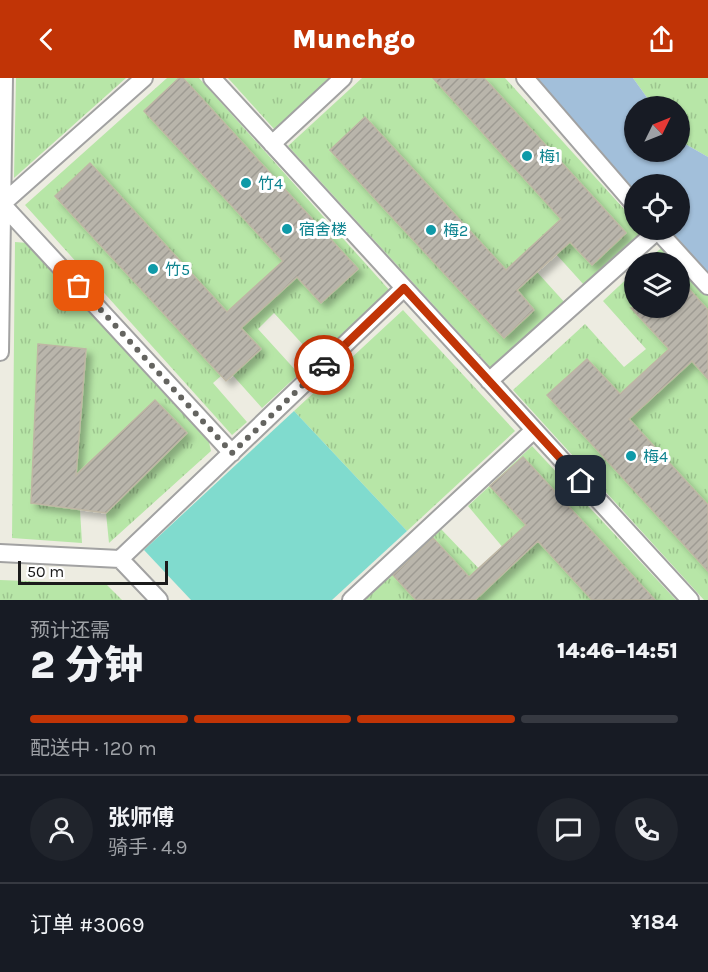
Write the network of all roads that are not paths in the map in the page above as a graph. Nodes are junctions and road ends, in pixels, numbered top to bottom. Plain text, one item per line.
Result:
1 (4, 78) edge
2 (144, 78) edge
3 (212, 78) edge
4 (343, 78) edge
5 (525, 78) edge
6 (2, 128) edge
7 (272, 144) junction
8 (624, 192) edge
9 (2, 204) junction
10 (646, 240) edge
11 (666, 240) edge
12 (708, 286) edge
13 (404, 288) junction
14 (0, 352) edge
15 (489, 381) junction
16 (534, 430) junction
17 (232, 453) junction
18 (0, 553) edge
19 (120, 559) junction
20 (159, 600) edge
21 (351, 600) edge
22 (690, 600) edge

1 - 6 street
2 - 9 street
3 - 7 street
4 - 7 street
5 - 8 street
6 - 9 street
7 - 13 street
9 - 14 street
9 - 17 street
10 - 15 street
11 - 12 street
13 - 15 street
13 - 17 street
15 - 16 street
16 - 21 street
16 - 22 street
17 - 19 street
18 - 19 street
19 - 20 street

